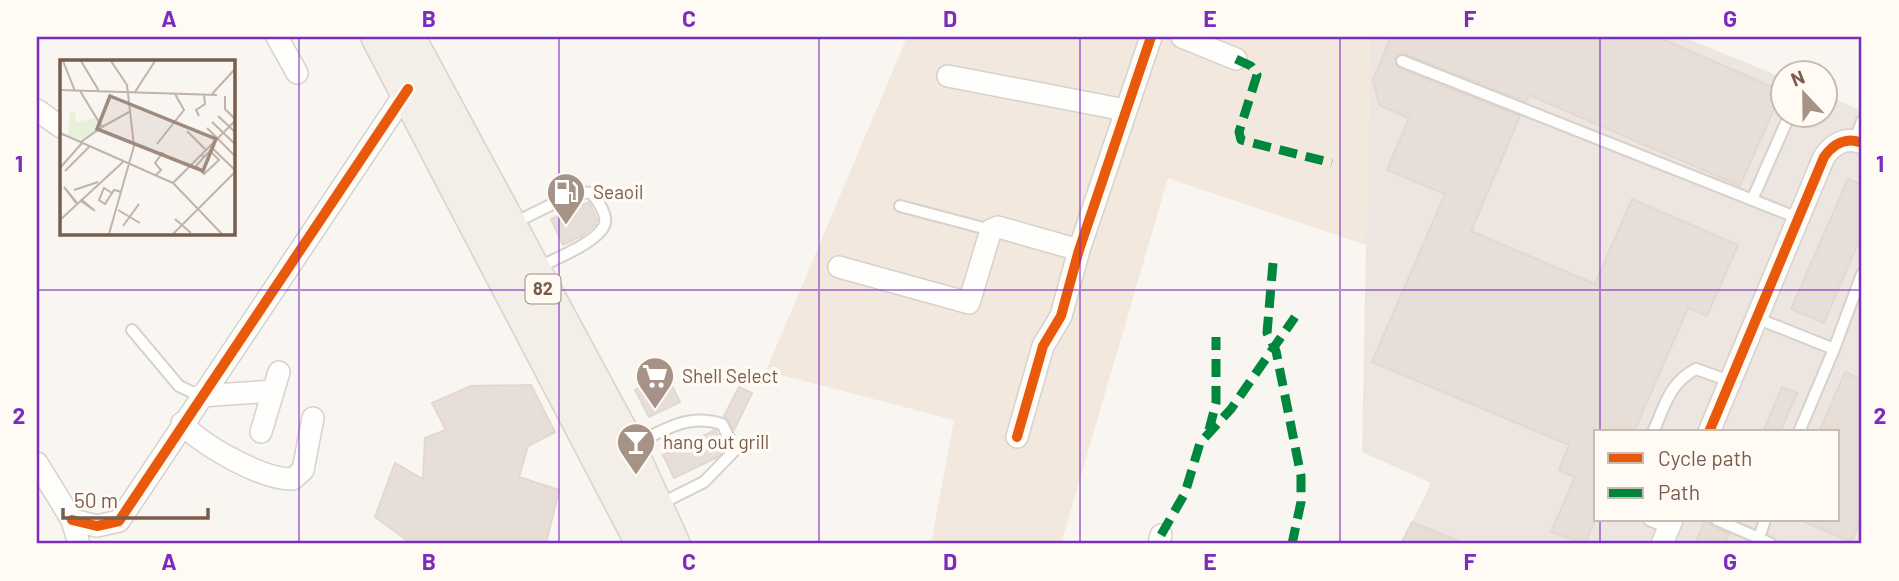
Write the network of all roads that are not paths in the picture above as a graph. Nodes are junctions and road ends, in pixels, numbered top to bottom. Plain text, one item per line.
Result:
1 (277, 37) edge
2 (379, 37) edge
3 (407, 37) edge
4 (1151, 37) edge
5 (1182, 37) edge
6 (1236, 59) dead end
7 (1402, 61) dead end
8 (298, 74) dead end
9 (948, 76) dead end
10 (408, 89) junction
11 (37, 110) edge
12 (1125, 110) junction
13 (60, 126) edge
14 (1783, 130) edge
15 (1860, 135) edge
16 (1752, 200) junction
17 (900, 206) dead end
18 (1798, 218) junction
19 (509, 225) junction
20 (991, 230) junction
21 (1079, 250) junction
22 (839, 267) dead end
23 (533, 270) junction
24 (1862, 274) edge
25 (1756, 318) junction
26 (132, 330) dead end
27 (1834, 349) junction
28 (1730, 381) junction
29 (200, 397) junction
30 (313, 418) dead end
31 (182, 423) junction
32 (1654, 430) edge
33 (1710, 430) edge
34 (1800, 430) edge
35 (261, 432) dead end
36 (1017, 437) dead end
37 (628, 447) junction
38 (37, 463) edge
39 (654, 507) junction
40 (72, 520) junction
41 (1652, 522) edge
42 (1722, 522) edge
43 (1764, 522) edge
44 (1668, 531) edge
45 (1759, 538) junction
46 (79, 544) edge
47 (644, 544) edge
48 (672, 544) edge
49 (1771, 544) edge

1 - 8 street
2 - 10 main road, 82
3 - 19 main road, 82
4 - 12 street
5 - 6 street
7 - 16 lane
9 - 12 street
10 - 29 street
10 - 47 main road, 82
11 - 13 street
12 - 21 street
14 - 16 lane
15 - 18 street
16 - 18 lane
17 - 20 lane
18 - 25 street
19 - 23 main road, 82
19 - 23 lane
20 - 21 street
20 - 22 street
21 - 36 street
23 - 37 main road, 82
24 - 27 lane
25 - 27 lane
25 - 28 street
26 - 29 lane
27 - 34 lane
28 - 32 lane
28 - 33 street
29 - 31 street
29 - 35 street
30 - 31 street
31 - 40 street
37 - 39 main road, 82
37 - 39 lane
38 - 40 street
39 - 48 main road, 82
40 - 46 street
41 - 44 lane
42 - 45 lane
43 - 45 lane
45 - 49 lane

